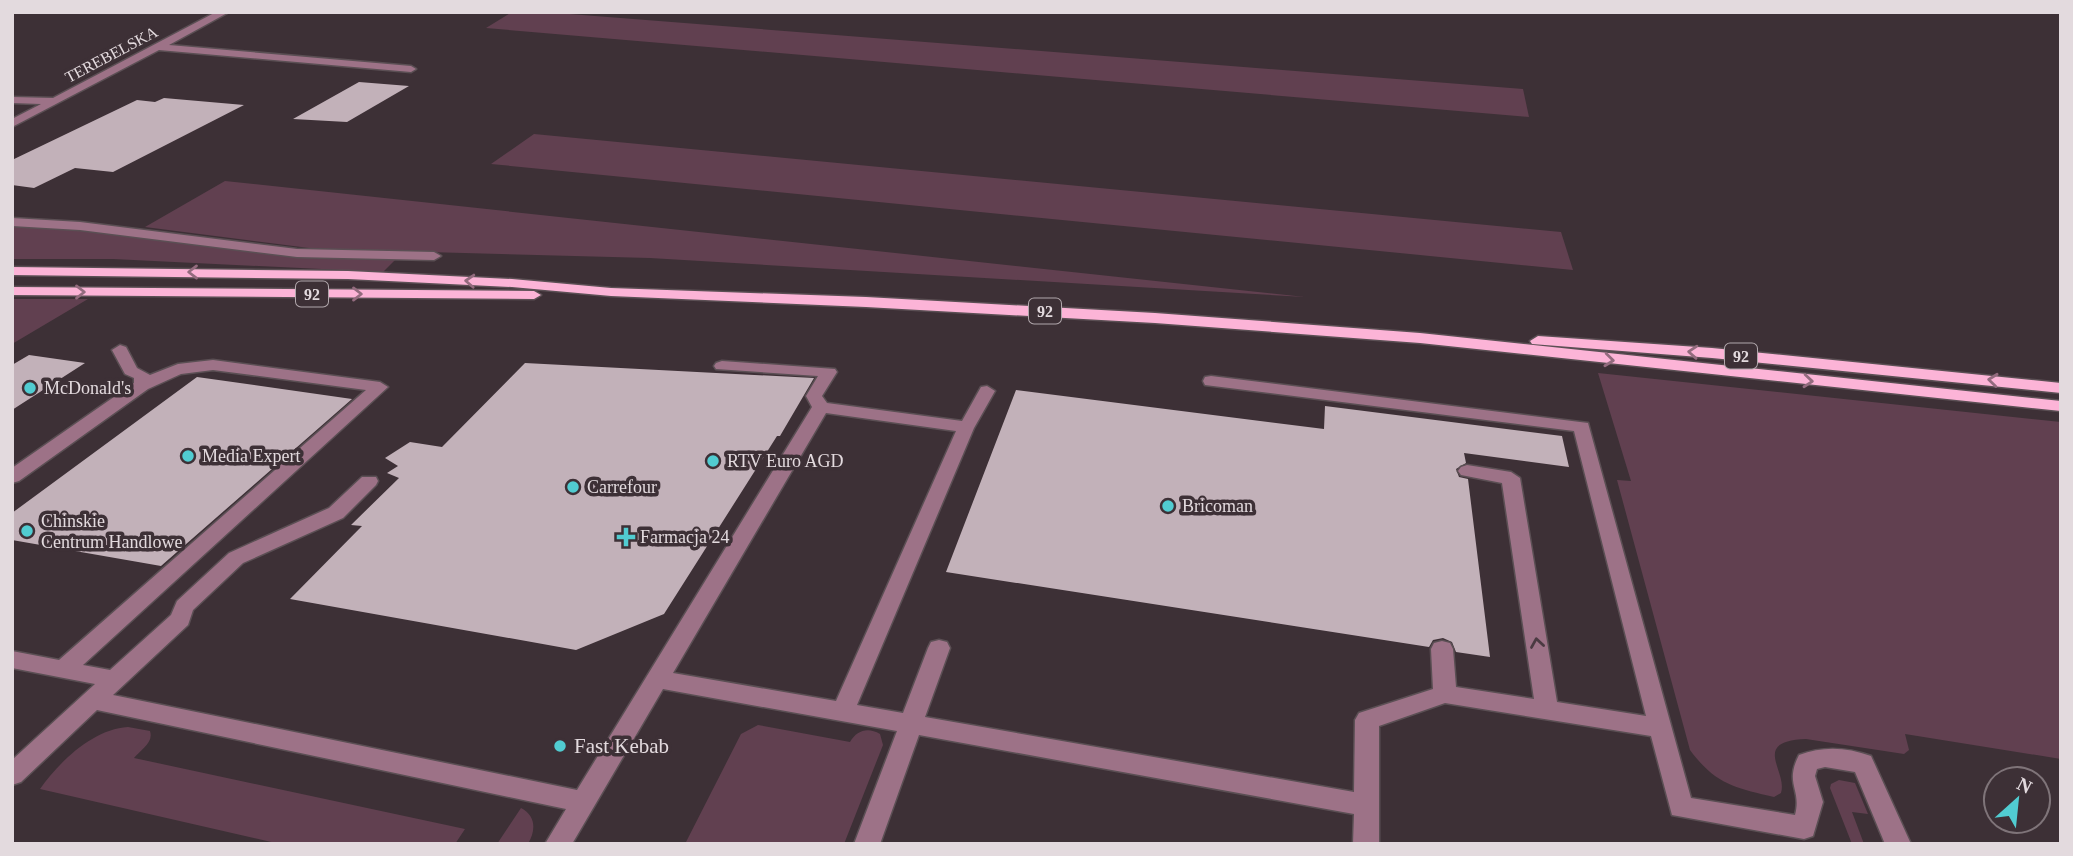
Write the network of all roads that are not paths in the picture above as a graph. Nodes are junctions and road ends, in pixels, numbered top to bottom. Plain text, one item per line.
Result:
1 (224, 12) edge
2 (158, 47) junction
3 (411, 69) dead end
4 (12, 100) edge
5 (55, 102) junction
6 (12, 124) edge
7 (12, 222) edge
8 (434, 256) dead end
9 (12, 271) edge
10 (12, 292) edge
11 (611, 292) junction
12 (1420, 338) junction
13 (120, 349) dead end
14 (722, 366) dead end
15 (137, 378) junction
16 (1211, 381) dead end
17 (2061, 388) edge
18 (987, 391) dead end
19 (2061, 406) edge
20 (821, 407) junction
21 (966, 427) junction
22 (1467, 471) dead end
23 (12, 477) edge
24 (369, 481) dead end
25 (939, 648) dead end
26 (1442, 649) dead end
27 (12, 659) edge
28 (62, 669) junction
29 (657, 679) junction
30 (116, 680) junction
31 (1445, 694) junction
32 (94, 700) junction
33 (1547, 710) junction
34 (844, 712) junction
35 (911, 724) junction
36 (1661, 728) junction
37 (12, 775) edge
38 (583, 802) junction
39 (1366, 805) junction
40 (1807, 836) edge
41 (558, 844) edge
42 (867, 844) edge
43 (1366, 844) edge
44 (1898, 844) edge

1 - 2 street, TEREBELSKA
2 - 3 street
2 - 5 street, TEREBELSKA
4 - 5 street
5 - 6 street, TEREBELSKA
7 - 8 street
11 -> 9 main road, 92
10 -> 11 main road, 92
11 - 12 main road, 92
17 -> 12 main road, 92
12 -> 19 main road, 92
13 - 15 street
14 - 20 street
15 - 23 street
15 - 28 street
16 - 36 street
18 - 21 street
20 - 21 street
20 - 29 street
21 - 34 street
33 -> 22 street
24 - 30 street
25 - 35 street
26 - 31 street
27 - 28 street
28 - 30 street
29 - 34 street
29 - 38 street
30 - 32 street
31 - 33 street
31 - 39 street
32 - 37 street
32 - 38 street
33 - 36 street
34 - 35 street
35 - 39 street
35 - 42 street
36 - 40 street
38 - 41 street
39 - 43 street
40 - 44 street

